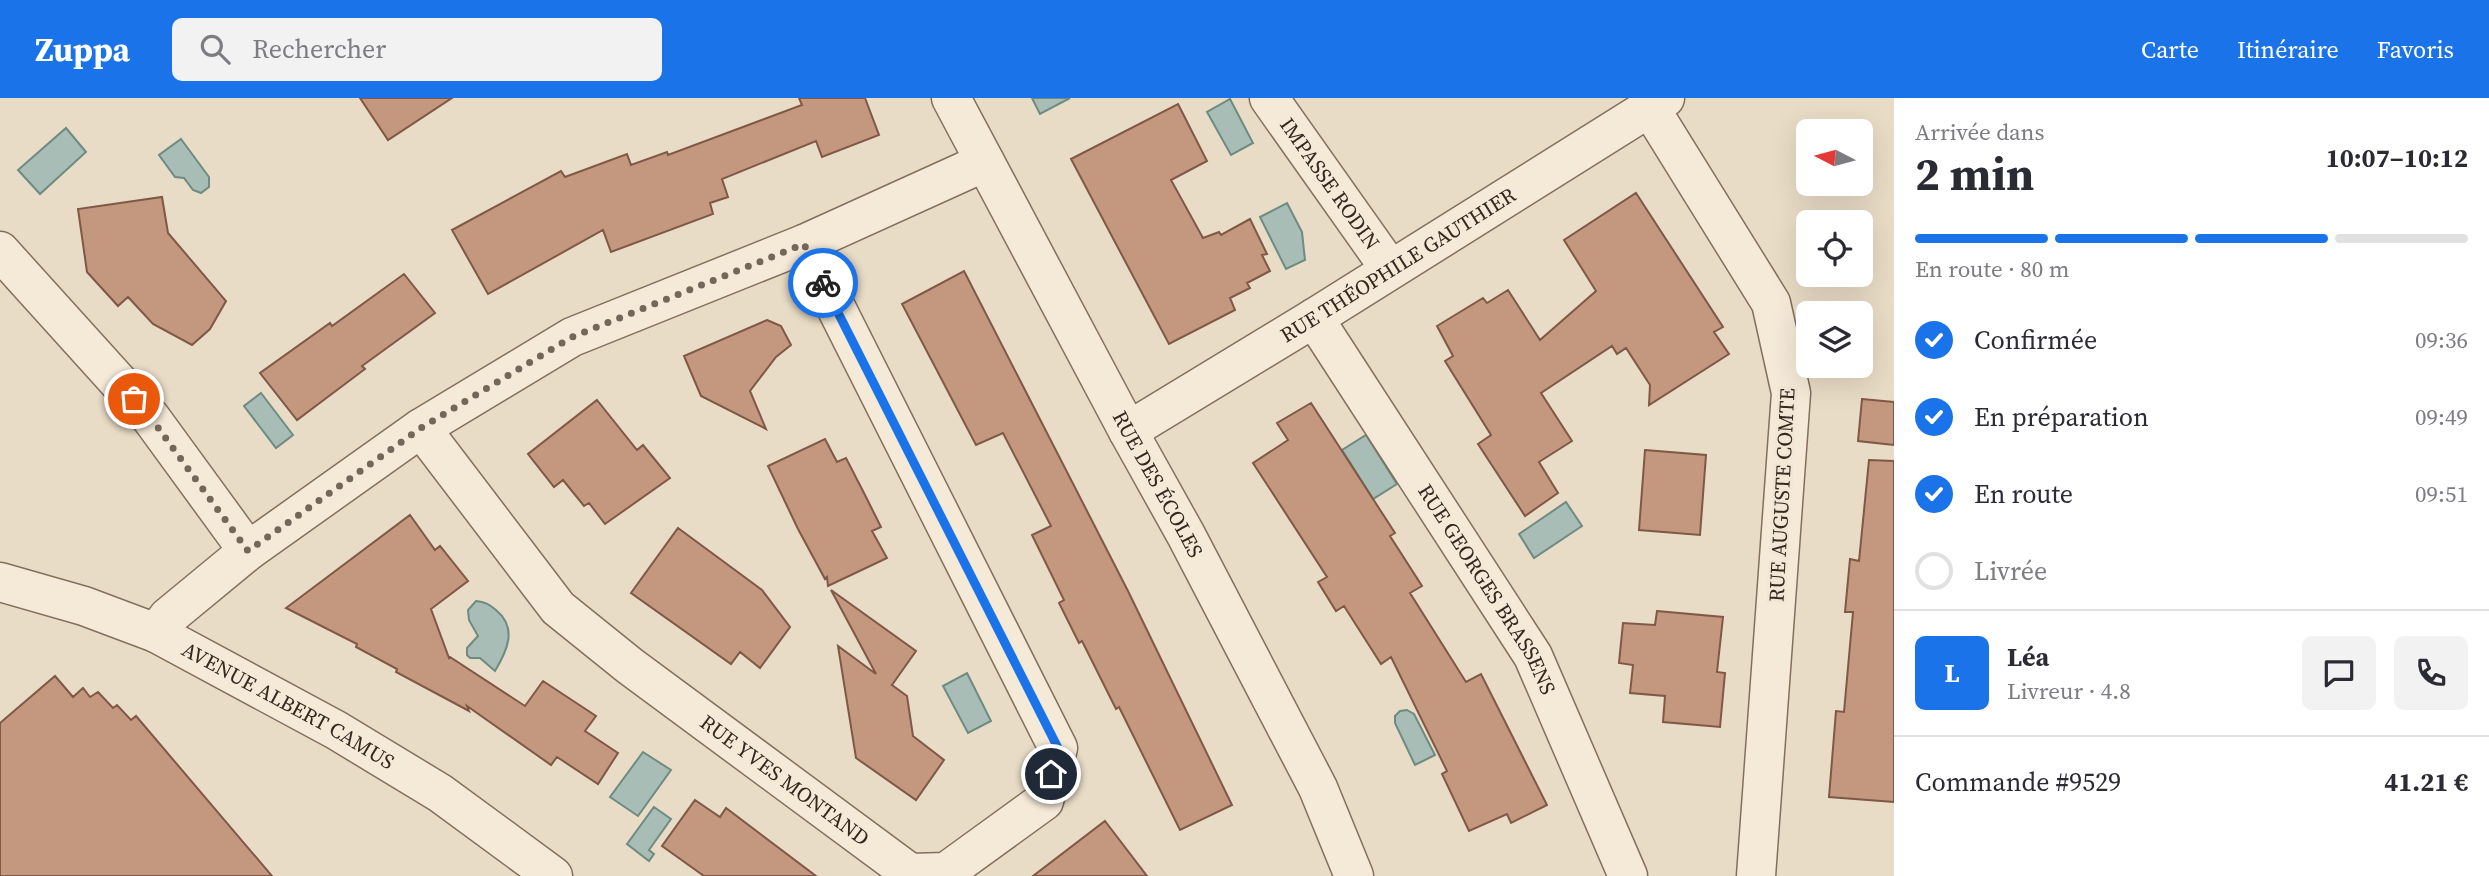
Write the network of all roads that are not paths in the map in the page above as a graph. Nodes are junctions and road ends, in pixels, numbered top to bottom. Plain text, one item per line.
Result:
1 (951, 98) edge
2 (1269, 98) edge
3 (1658, 103) edge
4 (985, 162) junction
5 (804, 244) junction
6 (0, 251) edge
7 (1390, 269) junction
8 (1314, 318) junction
9 (421, 428) junction
10 (1128, 431) junction
11 (248, 551) junction
12 (0, 582) edge
13 (156, 633) junction
14 (554, 876) edge
15 (1354, 876) edge
16 (1628, 876) edge
17 (1756, 876) edge

1 - 4 street, RUE DES ÉCOLES
2 - 7 street, IMPASSE RODIN
3 - 7 street, RUE THÉOPHILE GAUTHIER
3 - 17 street, RUE AUGUSTE COMTE
4 - 5 street
4 - 10 street, RUE DES ÉCOLES
5 - 9 street
5 - 9 street, RUE YVES MONTAND
6 - 11 street
7 - 8 street, RUE THÉOPHILE GAUTHIER
8 - 10 street, RUE THÉOPHILE GAUTHIER
8 - 16 street, RUE GEORGES BRASSENS
9 - 11 street
10 - 15 street, RUE DES ÉCOLES
11 - 13 street
12 - 13 street, AVENUE ALBERT CAMUS
13 - 14 street, AVENUE ALBERT CAMUS

